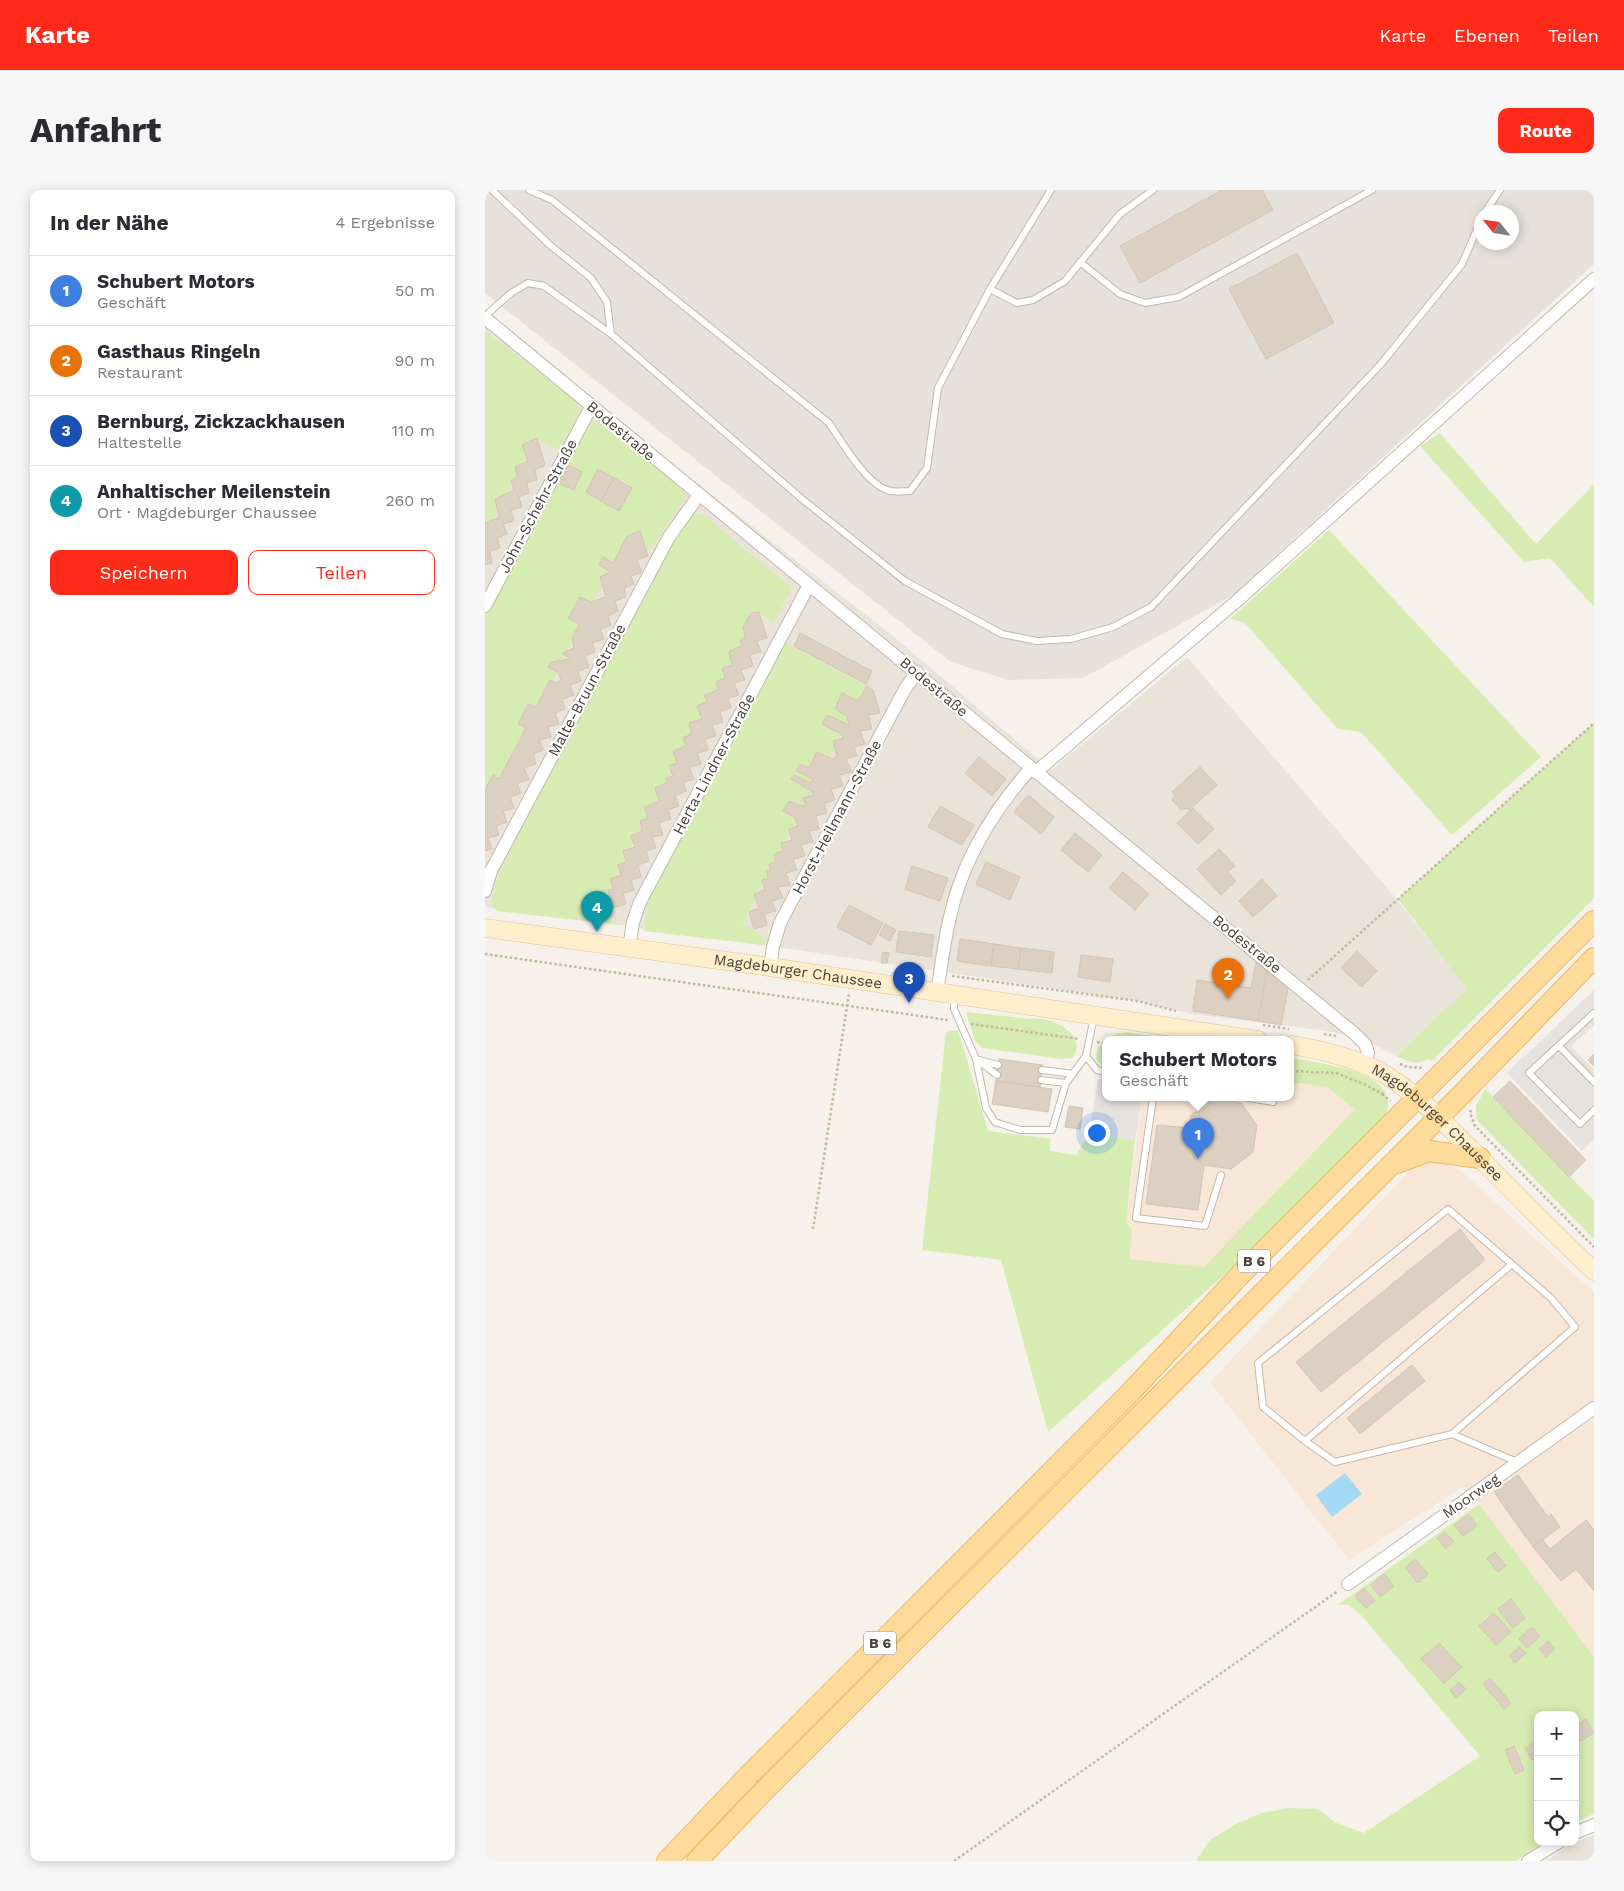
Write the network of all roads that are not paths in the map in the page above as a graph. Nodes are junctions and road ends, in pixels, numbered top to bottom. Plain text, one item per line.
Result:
1 (492, 190) edge
2 (529, 190) edge
3 (1051, 190) edge
4 (1153, 190) edge
5 (1372, 190) edge
6 (1499, 190) edge
7 (1489, 205) edge
8 (1474, 235) edge
9 (1080, 262) junction
10 (1594, 279) edge
11 (990, 289) junction
12 (485, 317) edge
13 (611, 334) junction
14 (591, 406) junction
15 (699, 495) junction
16 (809, 584) junction
17 (485, 606) edge
18 (917, 672) junction
19 (1033, 770) junction
20 (485, 891) edge
21 (1594, 921) edge
22 (485, 928) edge
23 (629, 948) junction
24 (1594, 958) edge
25 (770, 967) junction
26 (946, 994) junction
27 (1594, 1013) edge
28 (1094, 1016) junction
29 (1259, 1032) edge
30 (1294, 1037) edge
31 (1559, 1046) junction
32 (1086, 1056) junction
33 (976, 1059) junction
34 (999, 1064) dead end
35 (1363, 1064) junction
36 (1042, 1070) dead end
37 (1102, 1071) edge
38 (1073, 1074) junction
39 (997, 1075) dead end
40 (1041, 1080) dead end
41 (1594, 1082) edge
42 (1066, 1083) junction
43 (1417, 1098) junction
44 (1153, 1101) edge
45 (1267, 1101) edge
46 (1273, 1102) dead end
47 (1594, 1110) edge
48 (1439, 1116) junction
49 (1480, 1158) junction
50 (1388, 1167) junction
51 (1221, 1176) dead end
52 (1511, 1265) junction
53 (1594, 1271) edge
54 (1594, 1408) edge
55 (1452, 1434) junction
56 (1305, 1441) junction
57 (1518, 1463) junction
58 (1348, 1584) road end
59 (1594, 1824) edge
60 (1579, 1831) edge
61 (1552, 1846) edge
62 (667, 1861) edge
63 (697, 1861) edge
64 (1528, 1861) edge

1 - 13 lane
2 - 11 lane
3 - 11 lane
4 - 9 lane
5 - 9 lane
6 - 7 lane
8 - 13 lane
9 - 11 lane
10 - 19 street
12 - 13 lane
12 - 14 street, Bodestraße
14 - 15 street, Bodestraße
14 - 17 street, John-Schehr-Straße
15 - 16 street, Bodestraße
15 - 20 street, Malte-Bruun-Straße
16 - 18 street, Bodestraße
16 - 23 street, Herta-Lindner-Straße
18 - 19 street, Bodestraße
18 - 25 street, Horst-Heilmann-Straße
19 - 26 street
19 - 35 street, Bodestraße
21 - 43 main road, B 6
22 - 23 main road, Magdeburger Chaussee
23 - 25 main road, Magdeburger Chaussee
24 - 48 main road, B 6
25 - 26 main road, Magdeburger Chaussee
26 - 28 main road, Magdeburger Chaussee
26 - 33 lane
27 - 31 lane
28 - 29 main road, Magdeburger Chaussee
28 - 32 lane
30 - 35 main road, Magdeburger Chaussee
31 - 41 lane
31 - 47 lane
32 - 37 lane
32 - 38 lane
33 - 34 lane
33 - 39 lane
33 - 42 lane
35 - 43 main road, Magdeburger Chaussee
36 - 38 lane
38 - 42 lane
40 - 42 lane
43 - 48 main road, Magdeburger Chaussee
43 - 62 main road, B 6
44 - 51 lane
45 - 46 lane
48 - 49 main road, Magdeburger Chaussee
48 - 50 main road, B 6
49 - 50 main road, B 6
49 - 53 main road, Magdeburger Chaussee
50 - 63 main road, B 6
52 - 55 lane
52 - 56 lane
52 - 56 lane
54 - 57 street, Moorweg
55 - 56 lane
55 - 57 lane
57 - 58 street, Moorweg
59 - 60 street
61 - 64 street

